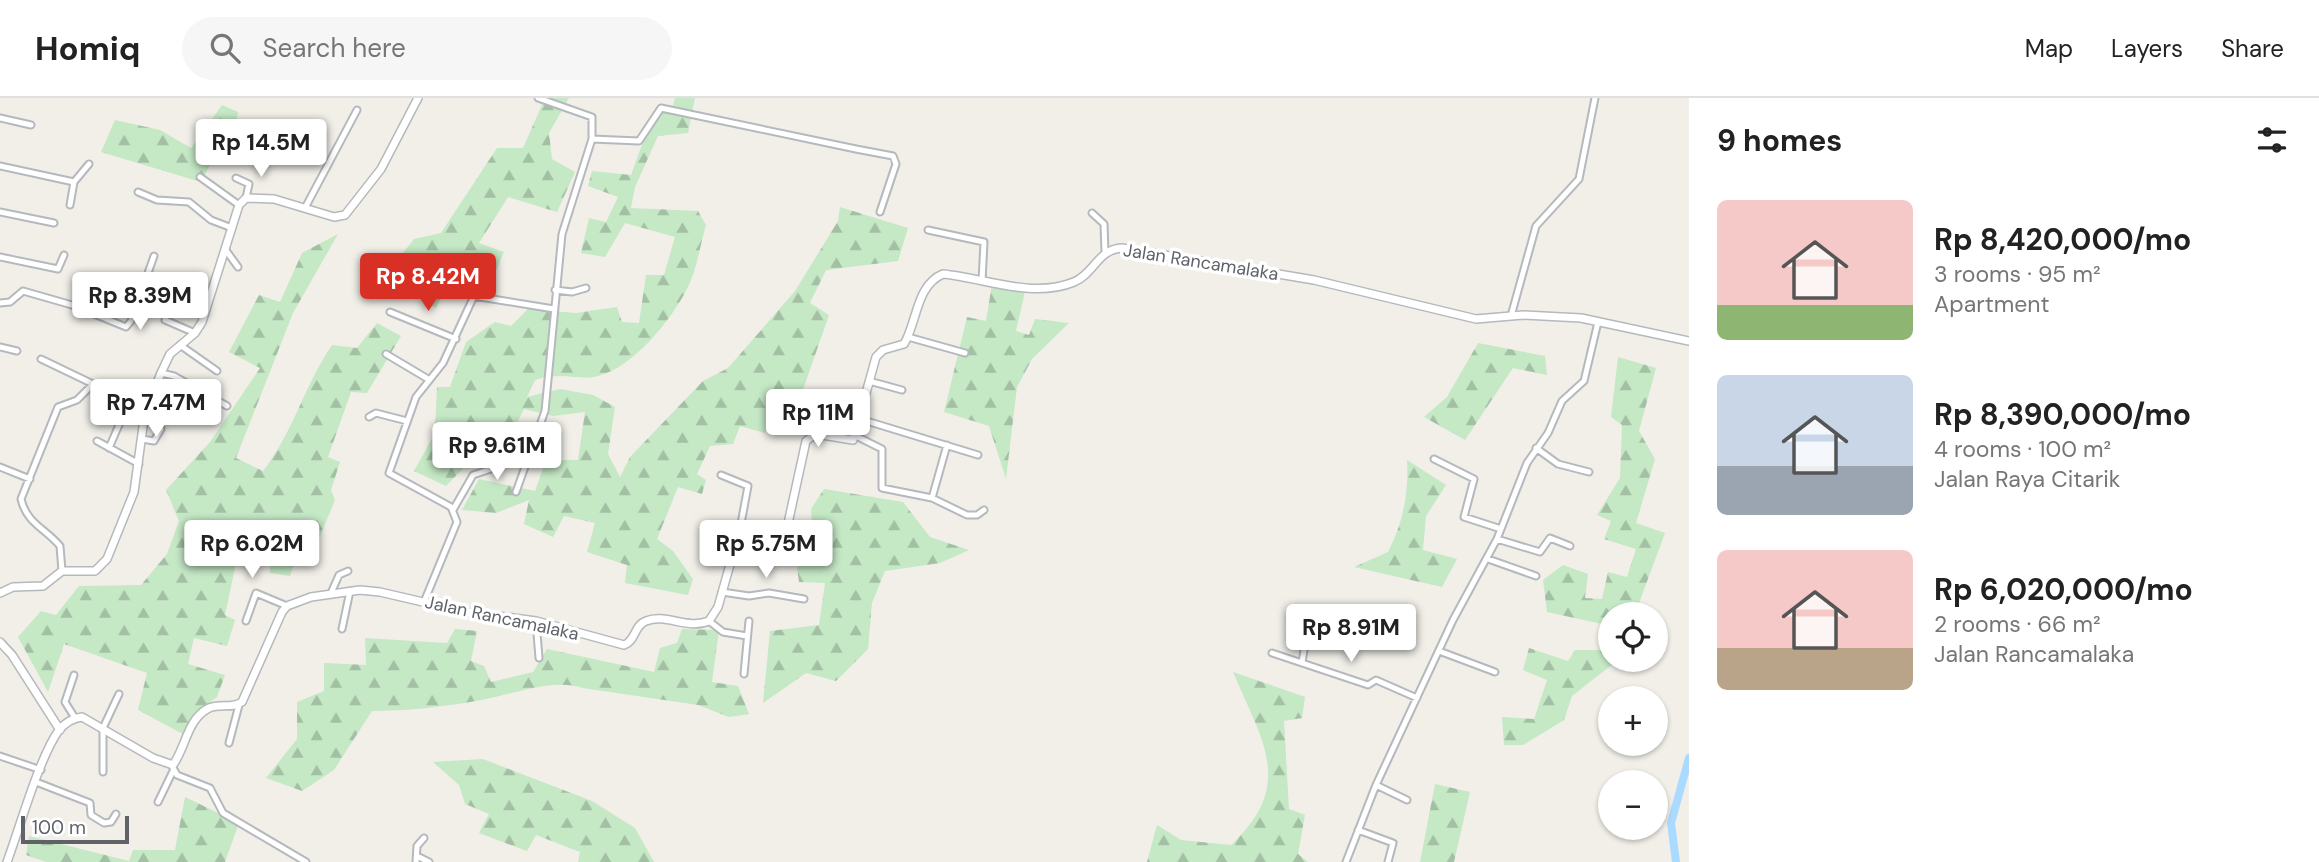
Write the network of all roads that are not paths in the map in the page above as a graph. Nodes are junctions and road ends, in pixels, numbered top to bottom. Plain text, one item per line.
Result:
1 (418, 98) edge
2 (538, 98) edge
3 (1595, 98) edge
4 (356, 110) dead end
5 (0, 118) edge
6 (31, 125) dead end
7 (592, 139) junction
8 (89, 164) dead end
9 (0, 166) edge
10 (200, 177) dead end
11 (236, 178) dead end
12 (74, 182) junction
13 (138, 192) dead end
14 (246, 198) junction
15 (70, 205) dead end
16 (239, 205) junction
17 (305, 208) junction
18 (0, 212) edge
19 (880, 212) dead end
20 (1092, 213) dead end
21 (54, 223) dead end
22 (232, 228) junction
23 (928, 230) dead end
24 (225, 249) junction
25 (1105, 253) junction
26 (64, 255) dead end
27 (154, 256) dead end
28 (0, 257) edge
29 (238, 267) dead end
30 (982, 281) junction
31 (586, 288) dead end
32 (141, 289) junction
33 (555, 290) junction
34 (0, 303) edge
35 (554, 309) junction
36 (390, 312) dead end
37 (1511, 316) junction
38 (1598, 322) junction
39 (195, 333) junction
40 (908, 337) junction
41 (456, 339) junction
42 (1689, 341) edge
43 (180, 345) junction
44 (0, 347) edge
45 (17, 351) dead end
46 (965, 353) dead end
47 (386, 354) dead end
48 (41, 359) dead end
49 (217, 371) dead end
50 (161, 373) junction
51 (428, 379) junction
52 (869, 381) junction
53 (93, 384) junction
54 (902, 390) dead end
55 (128, 404) junction
56 (227, 406) dead end
57 (145, 412) junction
58 (369, 417) dead end
59 (860, 419) junction
60 (407, 421) junction
61 (161, 429) dead end
62 (856, 436) junction
63 (142, 439) junction
64 (97, 441) dead end
65 (534, 441) junction
66 (947, 445) junction
67 (1536, 447) junction
68 (109, 448) junction
69 (978, 455) dead end
70 (1434, 459) dead end
71 (139, 464) junction
72 (0, 467) edge
73 (1589, 472) dead end
74 (721, 475) dead end
75 (30, 479) junction
76 (516, 492) dead end
77 (932, 498) junction
78 (453, 510) junction
79 (984, 510) dead end
80 (740, 529) junction
81 (1501, 529) junction
82 (1497, 539) junction
83 (1570, 546) dead end
84 (1488, 559) junction
85 (62, 571) junction
86 (348, 571) dead end
87 (1536, 576) dead end
88 (350, 591) junction
89 (722, 592) junction
90 (0, 593) edge
91 (331, 593) junction
92 (804, 599) dead end
93 (424, 602) junction
94 (287, 606) junction
95 (246, 621) dead end
96 (536, 621) junction
97 (709, 621) junction
98 (750, 621) dead end
99 (1308, 627) dead end
100 (342, 629) dead end
101 (747, 636) junction
102 (0, 642) edge
103 (1439, 651) junction
104 (1272, 653) dead end
105 (539, 657) dead end
106 (1302, 662) junction
107 (1495, 673) dead end
108 (744, 674) dead end
109 (74, 675) dead end
110 (119, 694) dead end
111 (1417, 698) junction
112 (239, 705) junction
113 (74, 719) junction
114 (103, 728) junction
115 (61, 729) junction
116 (229, 743) dead end
117 (0, 756) edge
118 (172, 768) junction
119 (41, 770) junction
120 (103, 772) dead end
121 (36, 782) junction
122 (1376, 785) junction
123 (1407, 800) dead end
124 (158, 802) dead end
125 (116, 814) dead end
126 (1358, 830) junction
127 (424, 838) dead end
128 (288, 852) junction
129 (417, 860) edge
130 (286, 861) edge
131 (7, 862) edge
132 (306, 862) edge
133 (429, 862) edge
134 (1346, 862) edge
135 (1388, 862) edge

1 - 17 street
2 - 7 street
3 - 37 street
4 - 17 street
5 - 6 street
7 - 19 street
7 - 33 street
8 - 12 street
9 - 12 street
10 - 16 street
11 - 14 street
12 - 15 street
13 - 22 street
14 - 16 street
14 - 17 street
16 - 22 street
18 - 21 street
20 - 25 street
22 - 24 street
23 - 30 street
24 - 29 street
24 - 39 street
25 - 30 street, Jalan Rancamalaka
25 - 37 street, Jalan Rancamalaka
26 - 28 street
27 - 32 street
30 - 40 street, Jalan Rancamalaka
31 - 33 street
32 - 34 street
32 - 39 street
33 - 35 street
35 - 41 street
35 - 65 street
36 - 41 street
37 - 38 street, Jalan Rancamalaka
38 - 42 street, Jalan Rancamalaka
38 - 67 street
39 - 43 street
40 - 46 street
40 - 52 street
41 - 51 street
43 - 49 street
43 - 50 street
44 - 45 street
47 - 51 street
48 - 53 street
50 - 56 street
50 - 57 street
51 - 60 street
52 - 54 street
52 - 59 street
53 - 55 street
53 - 75 street
55 - 57 street
55 - 68 street
57 - 63 street
58 - 60 street
59 - 62 street
59 - 66 street
60 - 78 street
61 - 63 street
62 - 77 street
62 - 80 street
63 - 71 street
64 - 68 street
65 - 76 street
65 - 78 street
66 - 69 street
66 - 77 street
67 - 73 street
67 - 81 street
68 - 71 street
70 - 81 street
71 - 85 street
72 - 75 street
74 - 80 street
75 - 85 street
77 - 79 street
78 - 93 street
80 - 89 street
81 - 82 street
82 - 83 street
82 - 84 street
84 - 87 street
84 - 103 street
85 - 90 street
86 - 91 street
88 - 91 street, Jalan Rancamalaka
88 - 93 street, Jalan Rancamalaka
88 - 100 street
89 - 92 street
89 - 97 street
91 - 94 street, Jalan Rancamalaka
93 - 96 street, Jalan Rancamalaka
94 - 95 street
94 - 112 street
96 - 97 street, Jalan Rancamalaka
96 - 105 street
97 - 101 street
98 - 101 street
99 - 106 street
101 - 108 street
102 - 115 street
103 - 107 street
103 - 111 street
104 - 106 street
106 - 111 street
109 - 113 street
110 - 114 street
111 - 122 street
112 - 116 street
112 - 118 street
113 - 114 street
113 - 115 street
114 - 118 street
114 - 120 street
115 - 119 street
117 - 119 street
118 - 124 street
118 - 128 street
119 - 121 street
121 - 125 street
121 - 131 street
122 - 123 street
122 - 126 street
126 - 134 street
126 - 135 street
127 - 129 street
128 - 130 street
128 - 132 street
129 - 133 street

